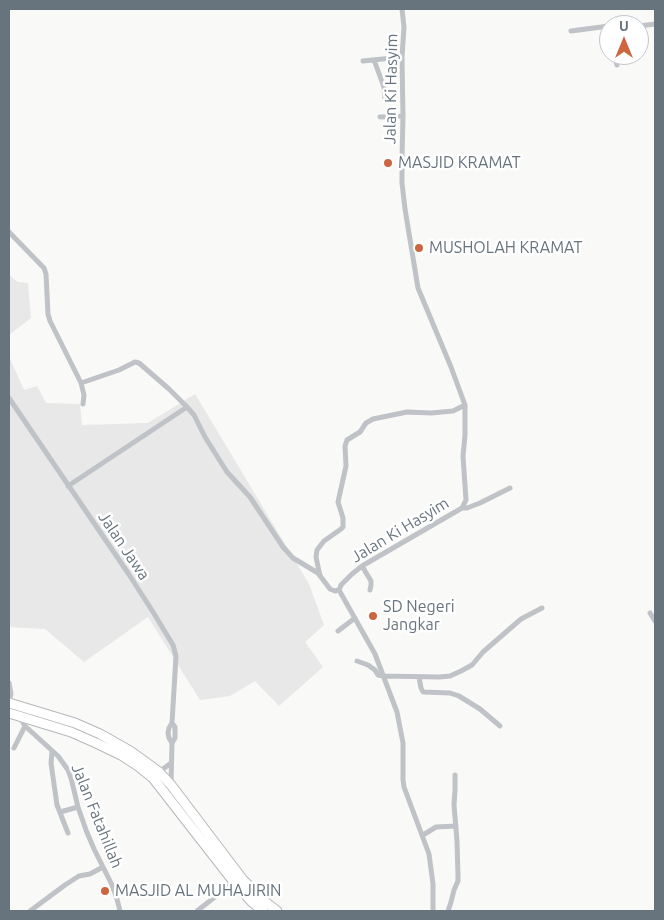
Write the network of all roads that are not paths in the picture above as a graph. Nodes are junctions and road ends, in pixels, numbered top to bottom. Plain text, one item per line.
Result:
1 (402, 9) edge
2 (599, 28) edge
3 (571, 31) dead end
4 (402, 57) junction
5 (374, 60) junction
6 (363, 61) dead end
7 (385, 100) dead end
8 (380, 116) dead end
9 (403, 116) junction
10 (9, 232) edge
11 (80, 383) junction
12 (9, 398) edge
13 (83, 404) dead end
14 (465, 405) junction
15 (187, 407) junction
16 (68, 486) junction
17 (510, 488) dead end
18 (462, 508) junction
19 (362, 566) junction
20 (320, 576) junction
21 (339, 590) junction
22 (370, 590) dead end
23 (542, 608) dead end
24 (650, 613) dead end
25 (355, 618) junction
26 (655, 622) edge
27 (338, 631) dead end
28 (357, 661) dead end
29 (383, 676) junction
30 (419, 677) junction
31 (9, 683) edge
32 (9, 702) edge
33 (9, 713) edge
34 (18, 716) junction
35 (25, 726) junction
36 (500, 726) dead end
37 (14, 748) dead end
38 (52, 752) junction
39 (140, 762) junction
40 (171, 763) junction
41 (159, 772) junction
42 (455, 775) dead end
43 (171, 785) junction
44 (78, 807) junction
45 (60, 812) junction
46 (456, 826) junction
47 (68, 833) dead end
48 (423, 836) junction
49 (103, 867) junction
50 (86, 874) junction
51 (89, 881) dead end
52 (234, 882) junction
53 (30, 911) edge
54 (120, 911) edge
55 (196, 911) edge
56 (263, 911) edge
57 (277, 911) edge
58 (433, 911) edge
59 (448, 911) edge

1 - 4 street, Jalan Ki Hasyim
2 - 3 street
4 - 5 street
4 - 9 street, Jalan Ki Hasyim
5 - 6 street
5 - 7 street
8 - 9 street
9 - 14 street, Jalan Ki Hasyim
10 - 11 street
11 - 13 street
11 - 15 street
12 - 16 street, Jalan Jawa
14 - 18 street, Jalan Ki Hasyim
14 - 20 street
15 - 16 street
15 - 20 street
16 - 40 street, Jalan Jawa
17 - 18 street
18 - 19 street, Jalan Ki Hasyim
19 - 21 street, Jalan Ki Hasyim
19 - 22 street
20 - 21 street
21 - 25 street
23 - 30 street
24 - 26 street
25 - 27 street
25 - 29 street
28 - 29 street
29 - 30 street
29 - 48 street
30 - 36 street
31 - 32 street
32 - 39 highway
33 - 34 highway
34 - 35 street, Jalan Fatahillah
34 - 39 highway
35 - 37 street
35 - 38 street, Jalan Fatahillah
38 - 44 street, Jalan Fatahillah
38 - 45 street
39 - 41 highway
39 - 52 highway
40 - 41 street
40 - 43 street, Jalan Jawa
41 - 43 highway
42 - 46 street
43 - 57 highway
44 - 45 street
44 - 49 street, Jalan Fatahillah
45 - 47 street
46 - 48 street
46 - 59 street
48 - 58 street
49 - 50 street
49 - 54 street, Jalan Fatahillah
50 - 51 street
50 - 53 street
52 - 55 street
52 - 56 highway

